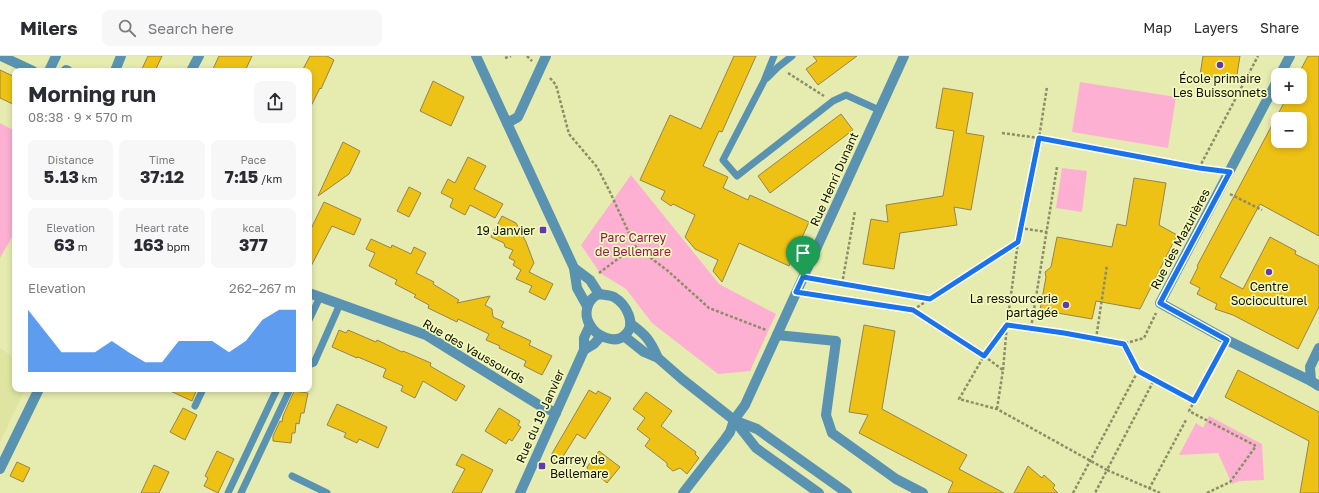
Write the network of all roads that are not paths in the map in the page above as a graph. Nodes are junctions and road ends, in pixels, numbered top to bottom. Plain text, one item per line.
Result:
1 (1, 56) edge
2 (56, 56) edge
3 (121, 56) edge
4 (199, 56) edge
5 (476, 56) edge
6 (546, 56) edge
7 (774, 56) edge
8 (792, 56) edge
9 (904, 56) edge
10 (1290, 56) edge
11 (27, 68) edge
12 (50, 68) edge
13 (116, 68) edge
14 (193, 68) edge
15 (1284, 68) edge
16 (764, 81) junction
17 (1271, 93) edge
18 (879, 110) junction
19 (507, 123) junction
20 (574, 268) junction
21 (312, 294) edge
22 (599, 294) junction
23 (320, 297) junction
24 (340, 304) junction
25 (587, 306) junction
26 (312, 314) edge
27 (631, 324) junction
28 (590, 325) junction
29 (777, 335) junction
30 (601, 336) junction
31 (624, 336) junction
32 (1319, 348) edge
33 (584, 350) junction
34 (658, 358) junction
35 (312, 363) edge
36 (1315, 384) edge
37 (38, 392) edge
38 (202, 392) edge
39 (276, 392) edge
40 (289, 392) edge
41 (195, 406) dead end
42 (556, 412) junction
43 (734, 420) junction
44 (0, 469) edge
45 (292, 476) dead end
46 (228, 493) edge
47 (241, 493) edge
48 (327, 493) edge
49 (520, 493) edge
50 (683, 493) edge
51 (819, 493) edge
52 (846, 493) edge
53 (923, 493) edge

1 - 11 street
2 - 12 street
3 - 13 street
4 - 14 street
5 - 19 street
6 - 19 street
7 - 16 lane
8 - 16 lane
9 - 18 street, Rue Henri Dunant
10 - 15 street
16 - 18 lane
17 - 36 street, Rue des Mazurières
18 - 29 street, Rue Henri Dunant
19 - 20 street
20 - 22 street
20 - 25 street
21 - 23 street, Rue des Vaussourds
22 - 25 street
22 - 27 street
23 - 24 street, Rue des Vaussourds
23 - 26 lane
24 - 35 lane
24 - 42 street, Rue des Vaussourds
25 - 28 street
27 - 31 street
27 - 34 street
28 - 30 street
28 - 33 street, Rue du 19 Janvier
29 - 43 street, Rue Henri Dunant
29 - 53 street
30 - 31 street
30 - 33 street, Rue du 19 Janvier
31 - 34 street
32 - 36 street, Rue des Mazurières
33 - 42 street, Rue du 19 Janvier
34 - 43 street
37 - 44 street
38 - 41 lane
39 - 46 lane
40 - 47 lane
42 - 49 street, Rue du 19 Janvier
43 - 50 street, Rue Henri Dunant
43 - 51 street
43 - 52 street
45 - 48 lane

